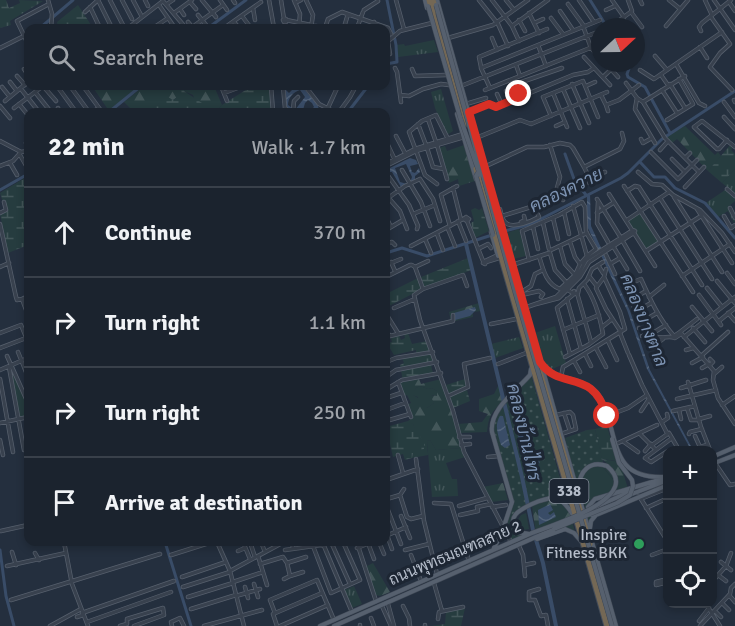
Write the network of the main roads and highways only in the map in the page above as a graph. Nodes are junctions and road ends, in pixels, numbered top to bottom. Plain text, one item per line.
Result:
1 (431, 1) edge
2 (497, 232) junction
3 (516, 280) junction
4 (525, 311) junction
5 (516, 317) junction
6 (528, 340) junction
7 (540, 362) junction
8 (531, 369) junction
9 (604, 404) junction
10 (735, 447) edge
11 (717, 455) edge
12 (735, 455) edge
13 (717, 463) edge
14 (663, 480) edge
15 (663, 481) edge
16 (652, 482) junction
17 (663, 482) edge
18 (663, 483) edge
19 (629, 494) junction
20 (581, 503) junction
21 (591, 508) junction
22 (573, 515) junction
23 (596, 515) junction
24 (554, 529) junction
25 (590, 533) junction
26 (532, 537) junction
27 (581, 541) junction
28 (488, 552) junction
29 (483, 561) junction
30 (376, 601) junction
31 (380, 607) junction
32 (600, 610) joint
33 (336, 625) edge
34 (320, 626) edge
35 (610, 626) edge

1 - 2 highway, 338
1 - 2 main road, 338
1 - 2 main road, 338
1 - 35 main road, 338, bridge
1 - 35 main road, 338, bridge
2 - 2 main road, bridge
2 - 3 main road
2 - 3 main road, 338
2 - 5 main road, 338
2 - 6 highway, 338
3 - 4 main road, 338
4 - 6 highway
4 - 7 main road, 338
5 - 6 highway
5 - 8 main road, 338
6 - 35 highway, 338
7 - 9 main road
7 - 20 main road, 338
8 - 22 main road, 338
8 - 28 main road
9 - 14 main road
9 - 19 main road, bridge
10 - 11 main road
12 - 13 main road
15 - 16 main road, ถนนพุทธมณฑลสาย 2
16 - 19 main road, ถนนพุทธมณฑลสาย 2
16 - 23 main road
17 - 19 main road, ถนนพุทธมณฑลสาย 2
18 - 23 main road
19 - 21 main road, ถนนพุทธมณฑลสาย 2, bridge
19 - 24 main road, ถนนพุทธมณฑลสาย 2, bridge
19 - 24 main road, bridge
20 - 21 main road, bridge
20 - 25 main road, 338
21 - 26 main road, ถนนพุทธมณฑลสาย 2, bridge
22 - 26 main road
22 - 27 main road, 338
23 - 25 main road
24 - 26 main road, ถนนพุทธมณฑลสาย 2, bridge
25 - 35 main road, 338
26 - 27 main road
26 - 28 main road, ถนนพุทธมณฑลสาย 2
26 - 29 main road, ถนนพุทธมณฑลสาย 2
26 - 29 main road
27 - 32 main road, 338
28 - 30 main road, ถนนพุทธมณฑลสาย 2
29 - 31 main road, ถนนพุทธมณฑลสาย 2
30 - 31 main road
30 - 33 main road, ถนนพุทธมณฑลสาย 2
31 - 33 main road, ถนนพุทธมณฑลสาย 2
32 - 35 highway
33 - 34 main road, ถนนพุทธมณฑลสาย 2

